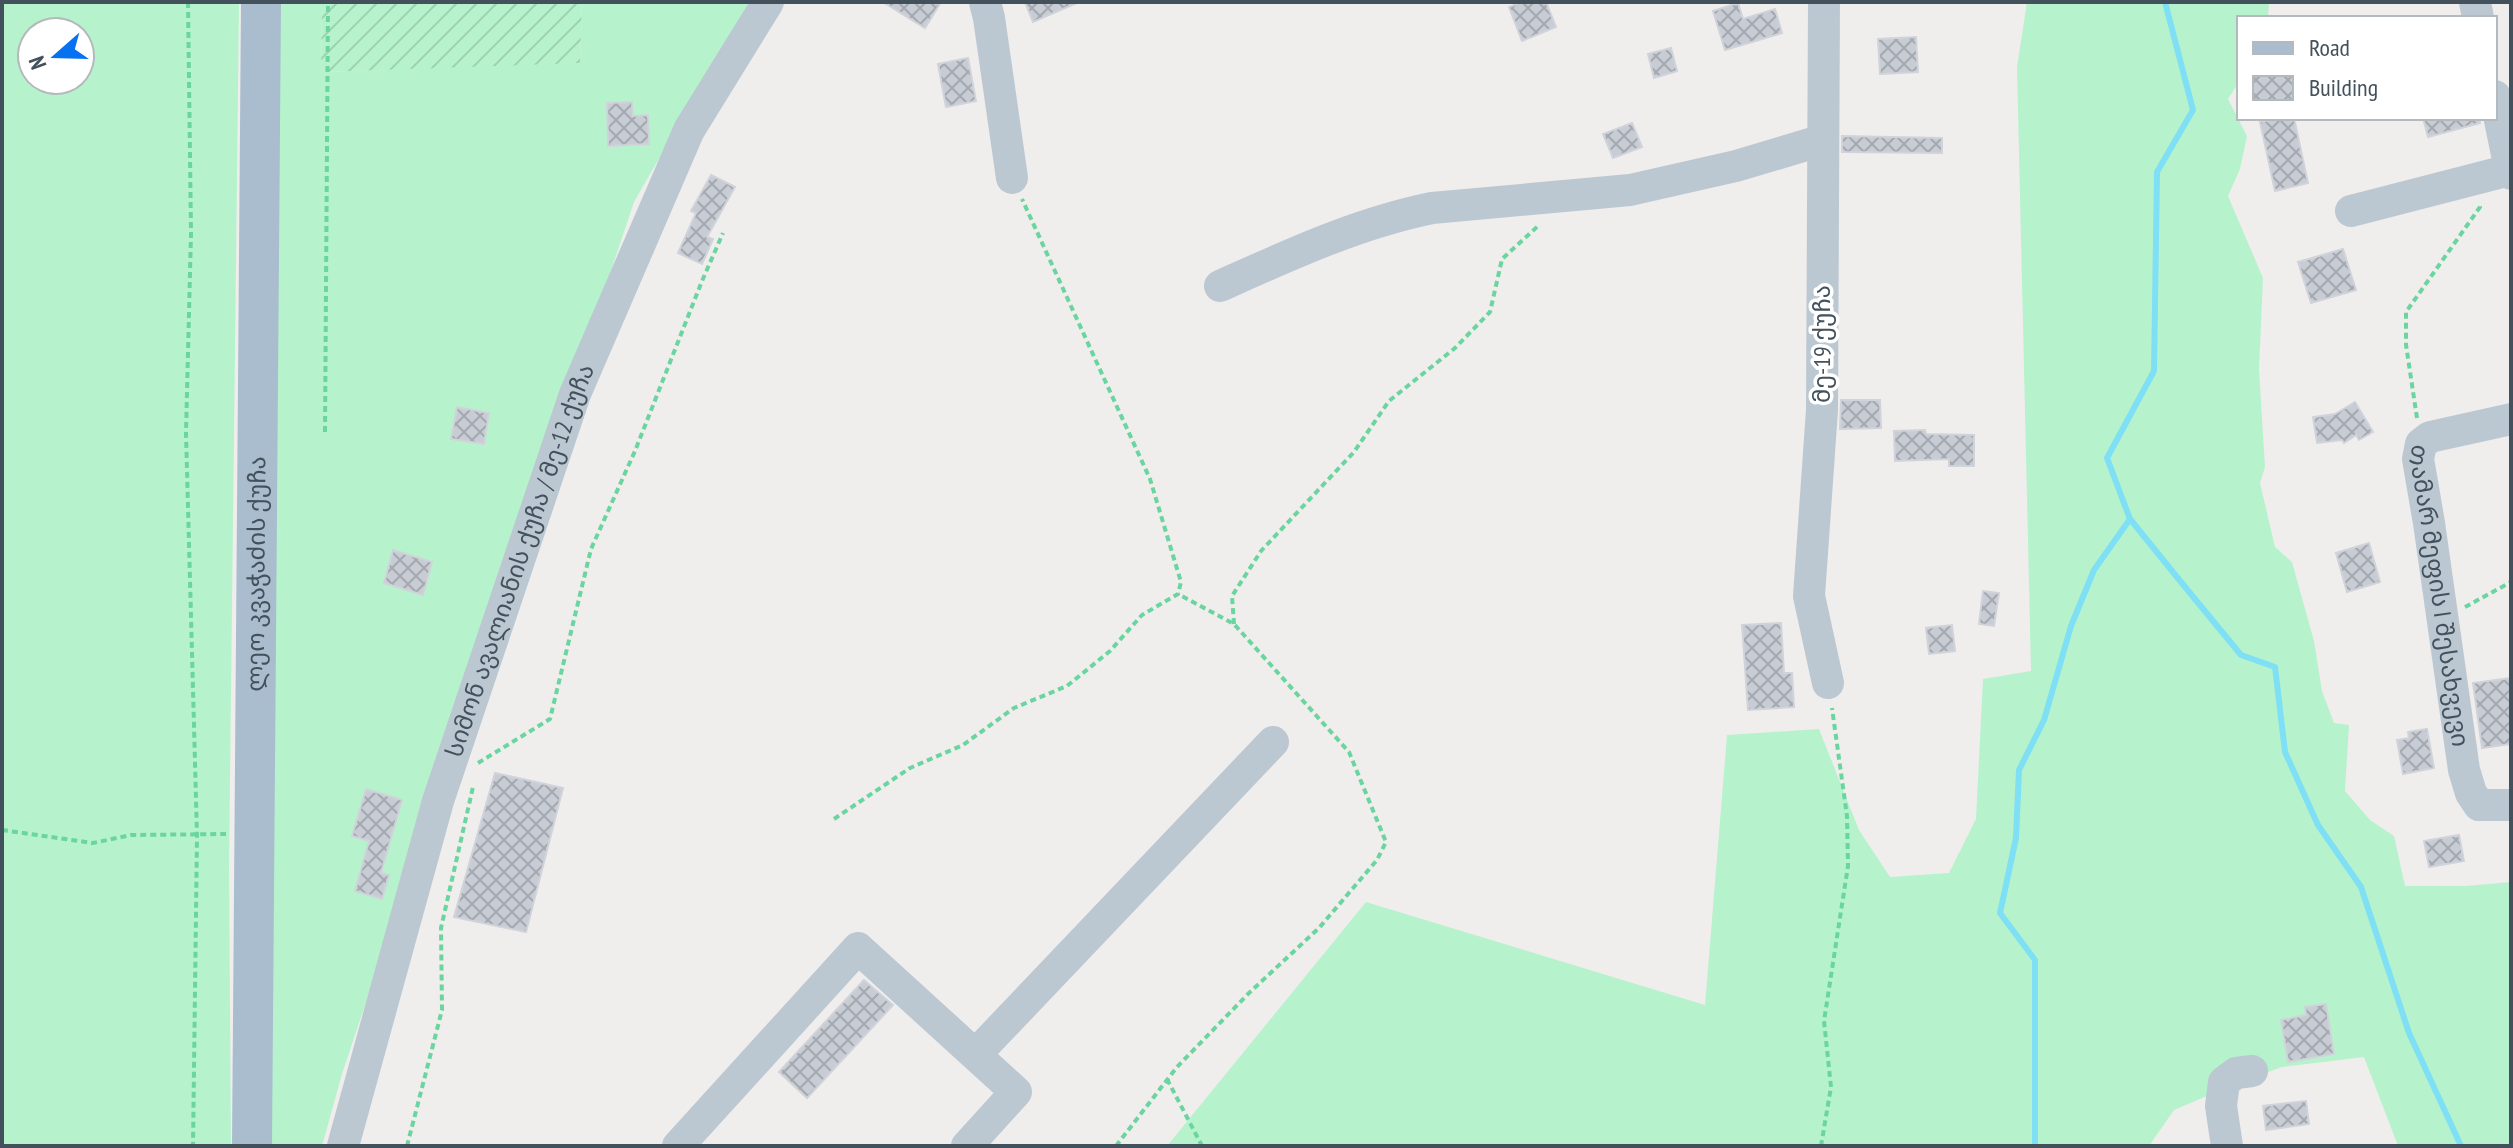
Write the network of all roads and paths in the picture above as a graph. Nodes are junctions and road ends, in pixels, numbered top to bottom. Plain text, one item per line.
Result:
1 (188, 2) edge
2 (261, 2) edge
3 (328, 2) edge
4 (768, 2) edge
5 (985, 2) edge
6 (1824, 2) edge
7 (2497, 120) edge
8 (1823, 140) junction
9 (2500, 174) edge
10 (1012, 178) joint
11 (2351, 211) dead end
12 (1547, 222) dead end
13 (723, 233) dead end
14 (1220, 286) dead end
15 (2511, 419) edge
16 (325, 432) dead end
17 (2421, 444) junction
18 (2511, 582) edge
19 (1178, 594) junction
20 (1234, 624) junction
21 (2445, 635) junction
22 (1828, 683) joint
23 (1273, 742) dead end
24 (2511, 805) edge
25 (834, 819) dead end
26 (2, 830) edge
27 (197, 836) junction
28 (976, 1054) junction
29 (2252, 1071) dead end
30 (1167, 1079) junction
31 (193, 1146) edge
32 (252, 1146) edge
33 (343, 1146) edge
34 (407, 1146) edge
35 (678, 1146) edge
36 (967, 1146) edge
37 (1116, 1146) edge
38 (1202, 1146) edge
39 (1821, 1146) edge
40 (2227, 1146) edge

1 - 27 path
2 - 32 main road, ლეო კვაჭაძის ქუჩა
3 - 16 path
4 - 33 street, სიმონ ავალიანის ქუჩა / მე-12 ქუჩა
5 - 10 street
6 - 8 street, მე-19 ქუჩა
7 - 9 street
8 - 14 street
8 - 22 street, მე-19 ქუჩა
9 - 11 street
9 - 17 path
10 - 19 path
12 - 20 path
13 - 34 path
15 - 17 street, თამარ მეფის I შესახვევი
17 - 21 street, თამარ მეფის I შესახვევი
18 - 21 path
19 - 20 path
19 - 25 path
20 - 30 path
21 - 24 street, თამარ მეფის I შესახვევი
22 - 39 path
23 - 28 street
26 - 27 path
27 - 31 path
28 - 35 street
28 - 36 street
29 - 40 street
30 - 37 path
30 - 38 path

